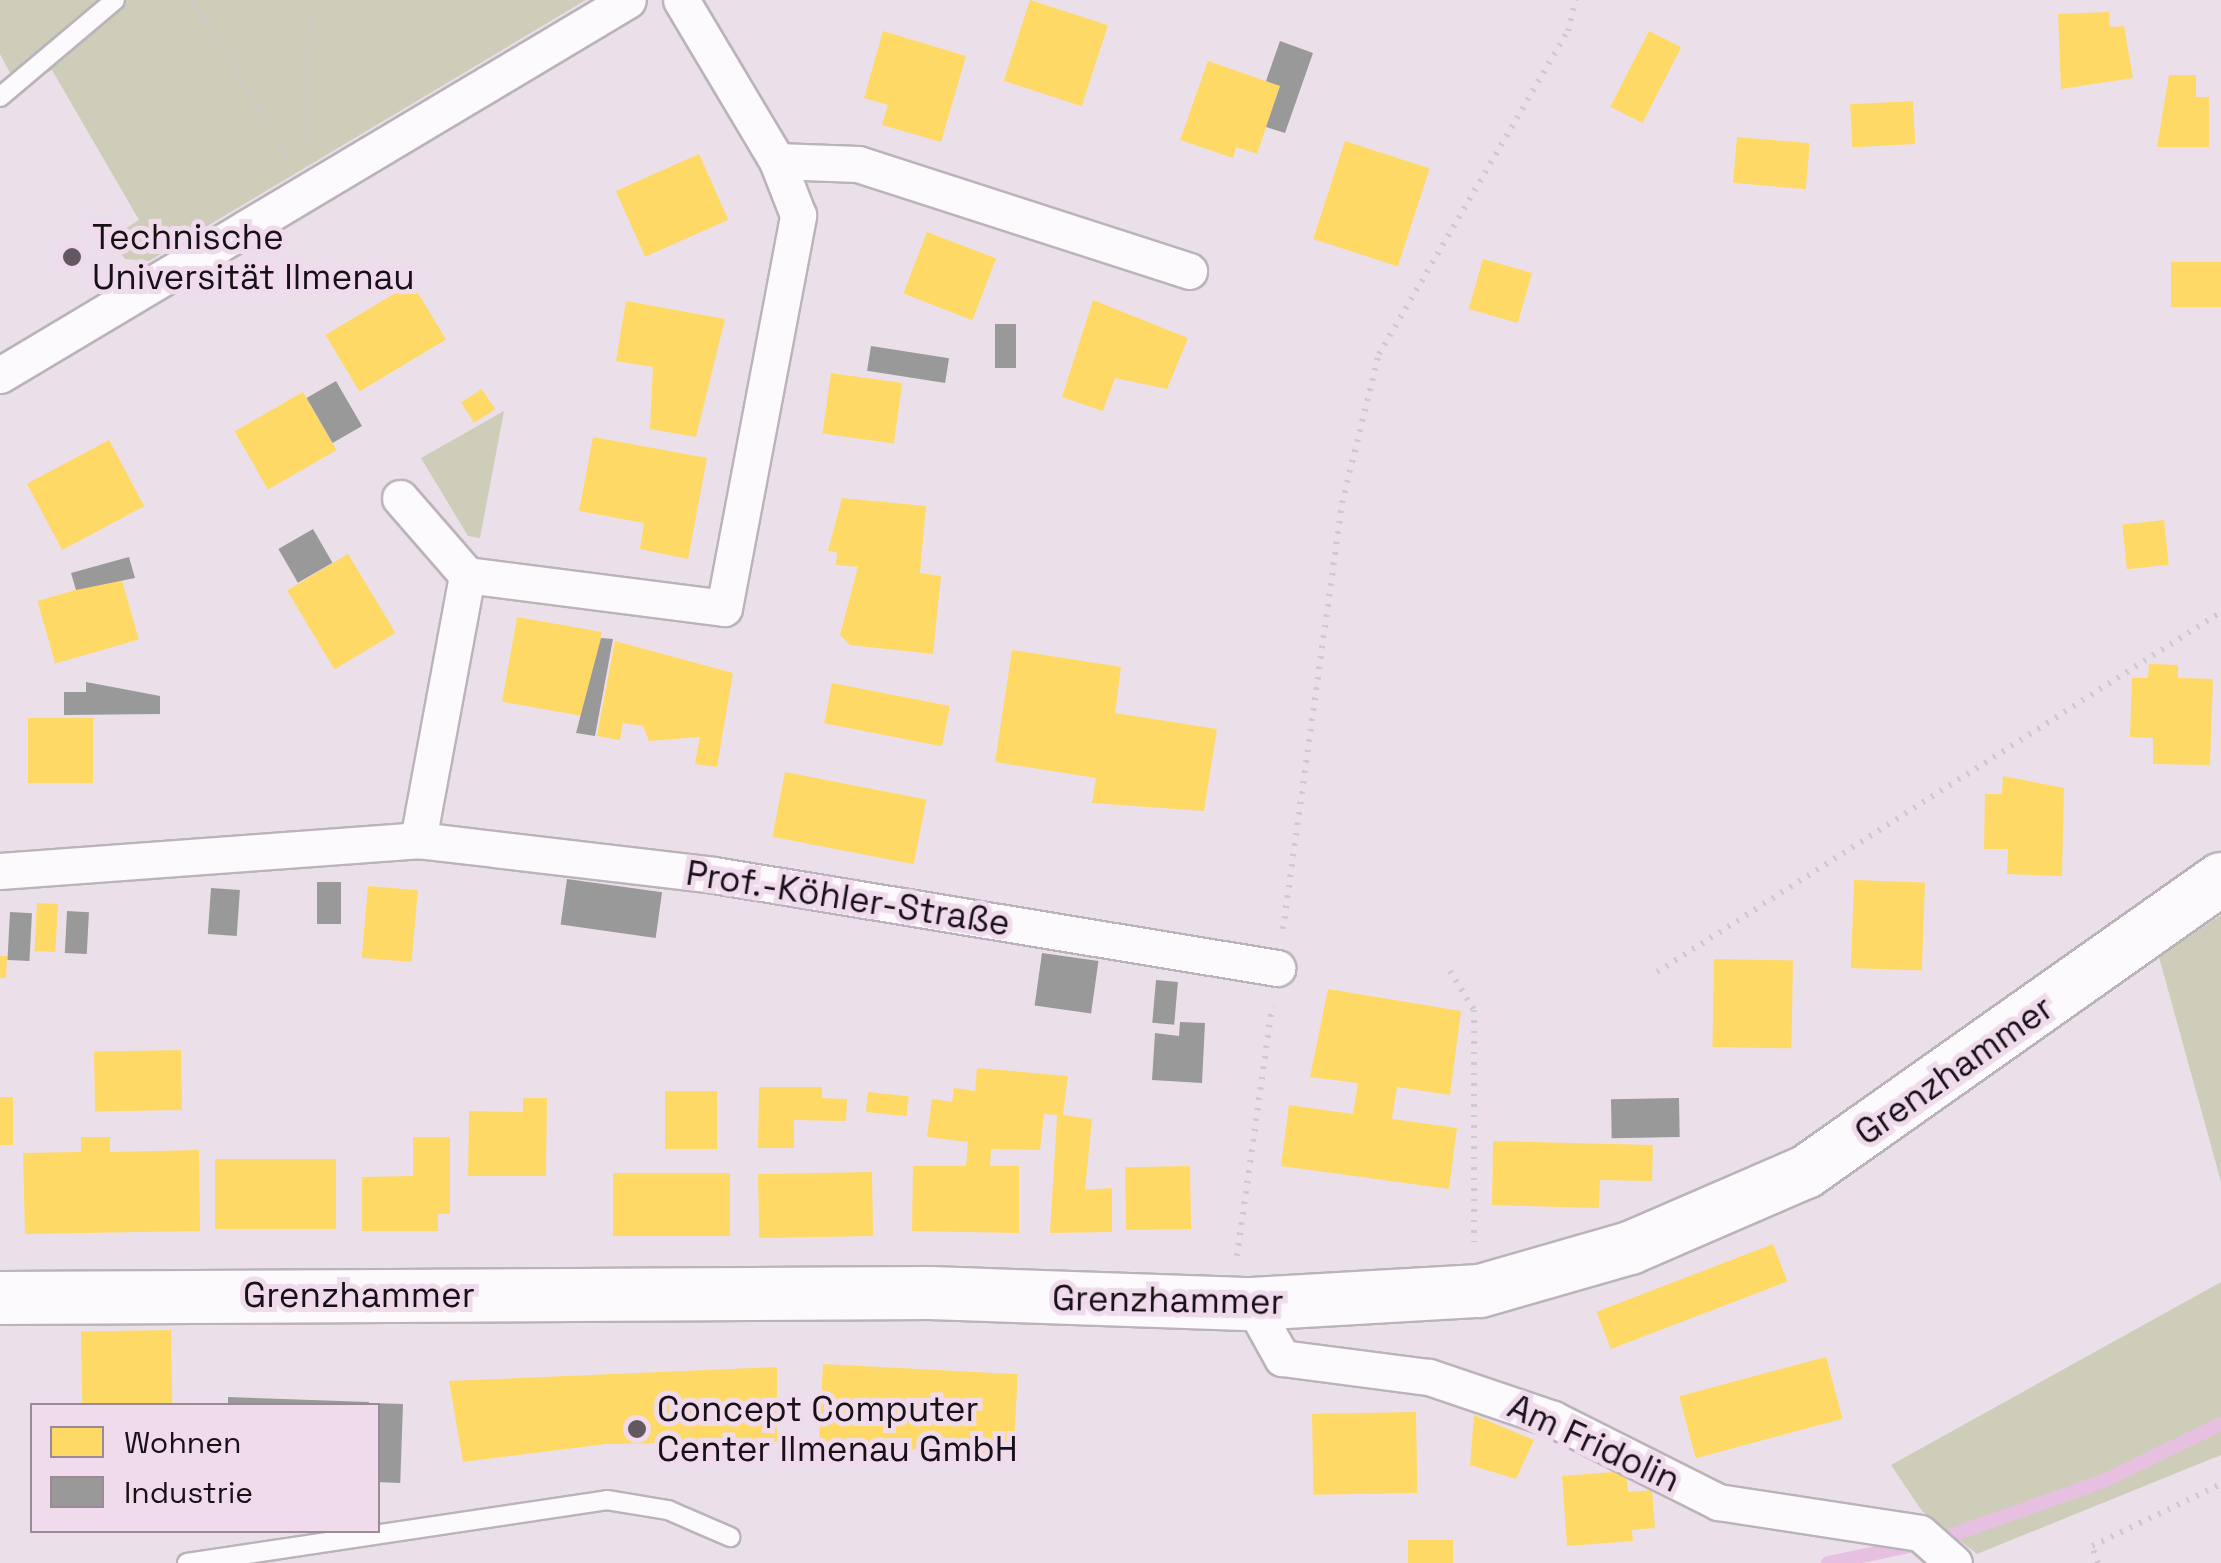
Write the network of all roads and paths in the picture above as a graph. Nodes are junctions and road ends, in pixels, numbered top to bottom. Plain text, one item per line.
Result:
1 (115, 0) edge
2 (193, 0) edge
3 (310, 0) edge
4 (628, 0) edge
5 (682, 0) edge
6 (1576, 0) edge
7 (0, 97) edge
8 (777, 161) junction
9 (308, 189) junction
10 (1189, 271) dead end
11 (0, 375) edge
12 (400, 498) dead end
13 (467, 575) junction
14 (2221, 612) edge
15 (418, 840) junction
16 (0, 871) edge
17 (2221, 879) edge
18 (1277, 968) junction
19 (1450, 971) dead end
20 (1657, 972) dead end
21 (1480, 1291) junction
22 (0, 1298) edge
23 (1252, 1304) junction
24 (2221, 1484) edge
25 (730, 1538) dead end
26 (1953, 1559) edge
27 (187, 1563) edge
28 (2098, 1563) edge

1 - 7 lane
2 - 9 path
3 - 9 path
4 - 9 street
5 - 8 street
6 - 18 path
8 - 10 street
8 - 13 street
9 - 11 street
12 - 13 street
13 - 15 street
14 - 20 path
15 - 16 street, Prof.-Köhler-Straße
15 - 18 street, Prof.-Köhler-Straße
17 - 21 main road, Grenzhammer
18 - 23 path
19 - 21 path
21 - 23 main road, Grenzhammer
22 - 23 main road, Grenzhammer
23 - 26 street, Am Fridolin
24 - 28 path
25 - 27 lane

